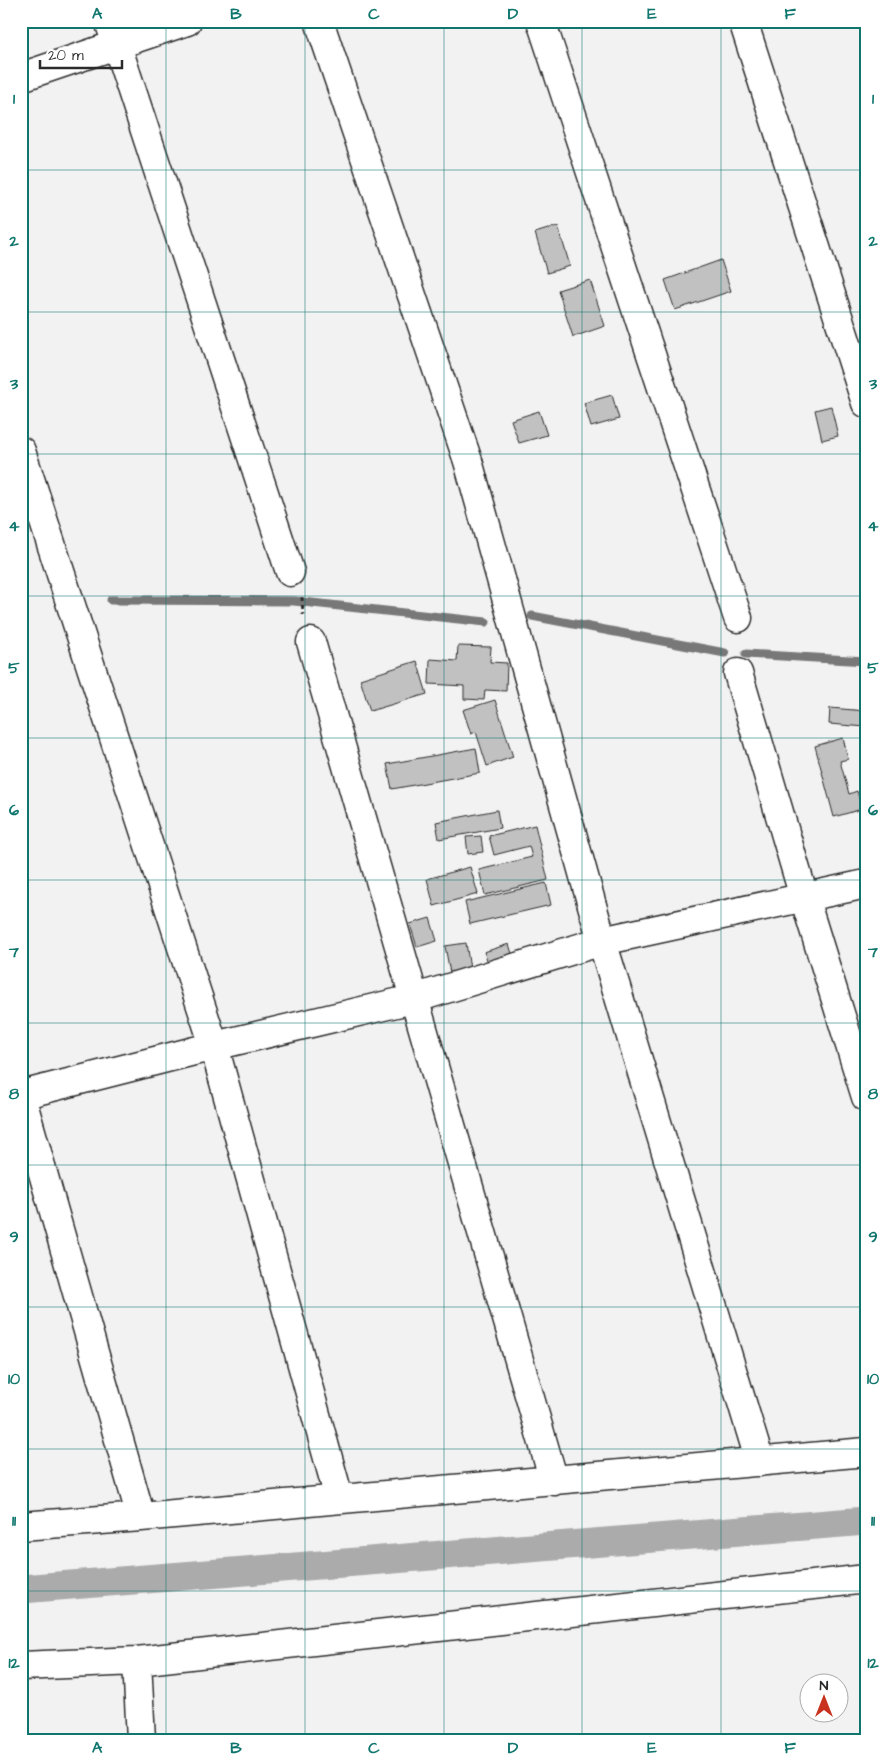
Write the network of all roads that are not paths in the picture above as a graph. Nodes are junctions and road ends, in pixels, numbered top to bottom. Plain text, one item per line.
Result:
1 (187, 21) edge
2 (319, 21) edge
3 (541, 21) edge
4 (743, 21) edge
5 (113, 33) edge
6 (21, 77) edge
7 (866, 403) edge
8 (21, 451) edge
9 (296, 583) road end
10 (738, 618) dead end
11 (311, 642) dead end
12 (738, 674) dead end
13 (866, 884) edge
14 (804, 897) junction
15 (602, 941) junction
16 (414, 998) junction
17 (214, 1046) junction
18 (21, 1095) edge
19 (866, 1097) edge
20 (866, 1452) edge
21 (760, 1462) junction
22 (554, 1481) junction
23 (339, 1498) junction
24 (141, 1517) junction
25 (21, 1526) edge
26 (866, 1579) edge
27 (136, 1661) junction
28 (21, 1666) edge
29 (141, 1740) edge

1 - 5 street
2 - 15 street
3 - 10 street
4 - 7 street
5 - 6 street
5 - 9 street
8 - 17 street
11 - 16 street
12 - 14 street
13 - 14 street
14 - 15 street
14 - 19 street
15 - 16 street
15 - 21 street
16 - 17 street
16 - 22 street
17 - 18 street
17 - 23 street
18 - 24 street
20 - 21 street
21 - 22 street
22 - 23 street
23 - 24 street
24 - 25 street
26 - 27 street
27 - 28 street
27 - 29 street

